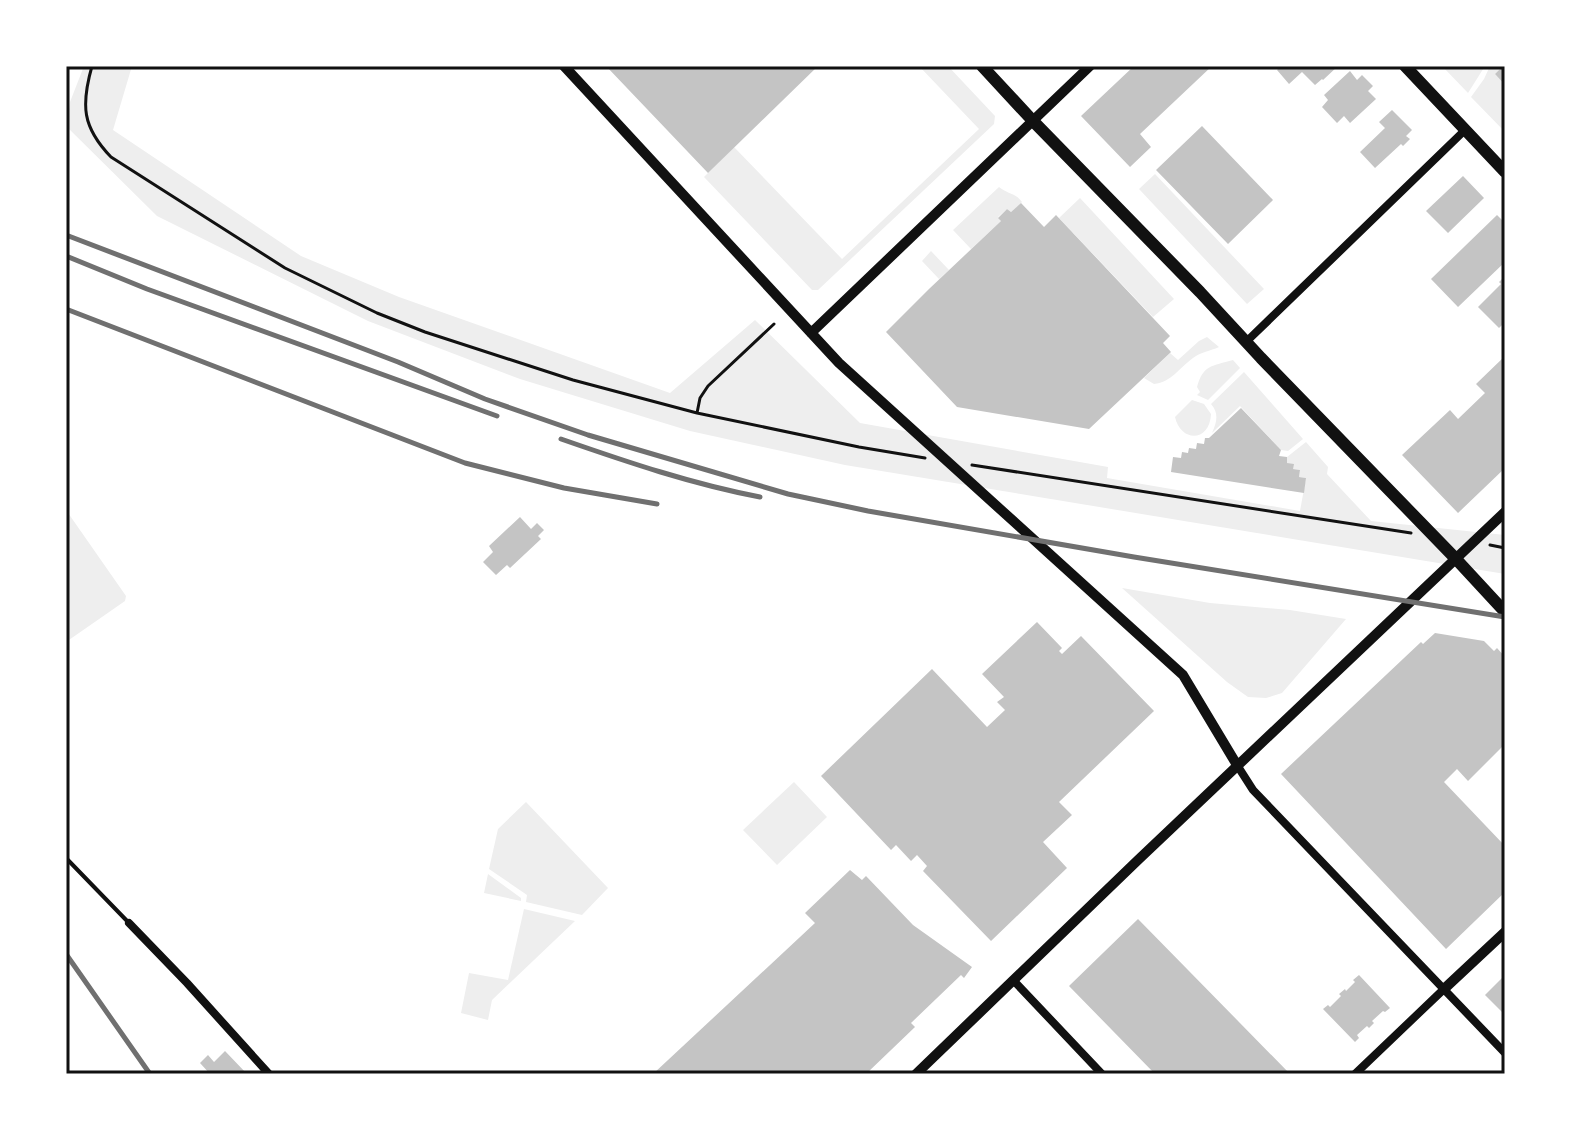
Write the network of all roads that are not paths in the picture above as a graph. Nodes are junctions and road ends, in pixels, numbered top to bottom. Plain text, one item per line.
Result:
1 (564, 66) edge
2 (982, 66) edge
3 (1090, 66) edge
4 (1405, 66) edge
5 (1033, 121) junction
6 (1465, 130) junction
7 (1505, 172) edge
8 (811, 333) junction
9 (1246, 342) junction
10 (1505, 512) edge
11 (1456, 559) junction
12 (1505, 612) edge
13 (1237, 765) junction
14 (66, 858) edge
15 (129, 923) joint
16 (1505, 932) edge
17 (1014, 981) junction
18 (1444, 989) junction
19 (1505, 1053) edge
20 (269, 1074) edge
21 (916, 1074) edge
22 (1102, 1074) edge
23 (1355, 1074) edge

1 - 8 street
2 - 5 main road
3 - 5 street
4 - 6 main road
5 - 8 street
5 - 9 main road
6 - 7 main road
6 - 9 street
8 - 13 street
9 - 11 main road
10 - 11 street
11 - 12 main road
11 - 13 street
13 - 17 street
13 - 18 street
14 - 15 lane
15 - 20 street
16 - 18 street
17 - 21 street
17 - 22 street
18 - 19 street
18 - 23 street

